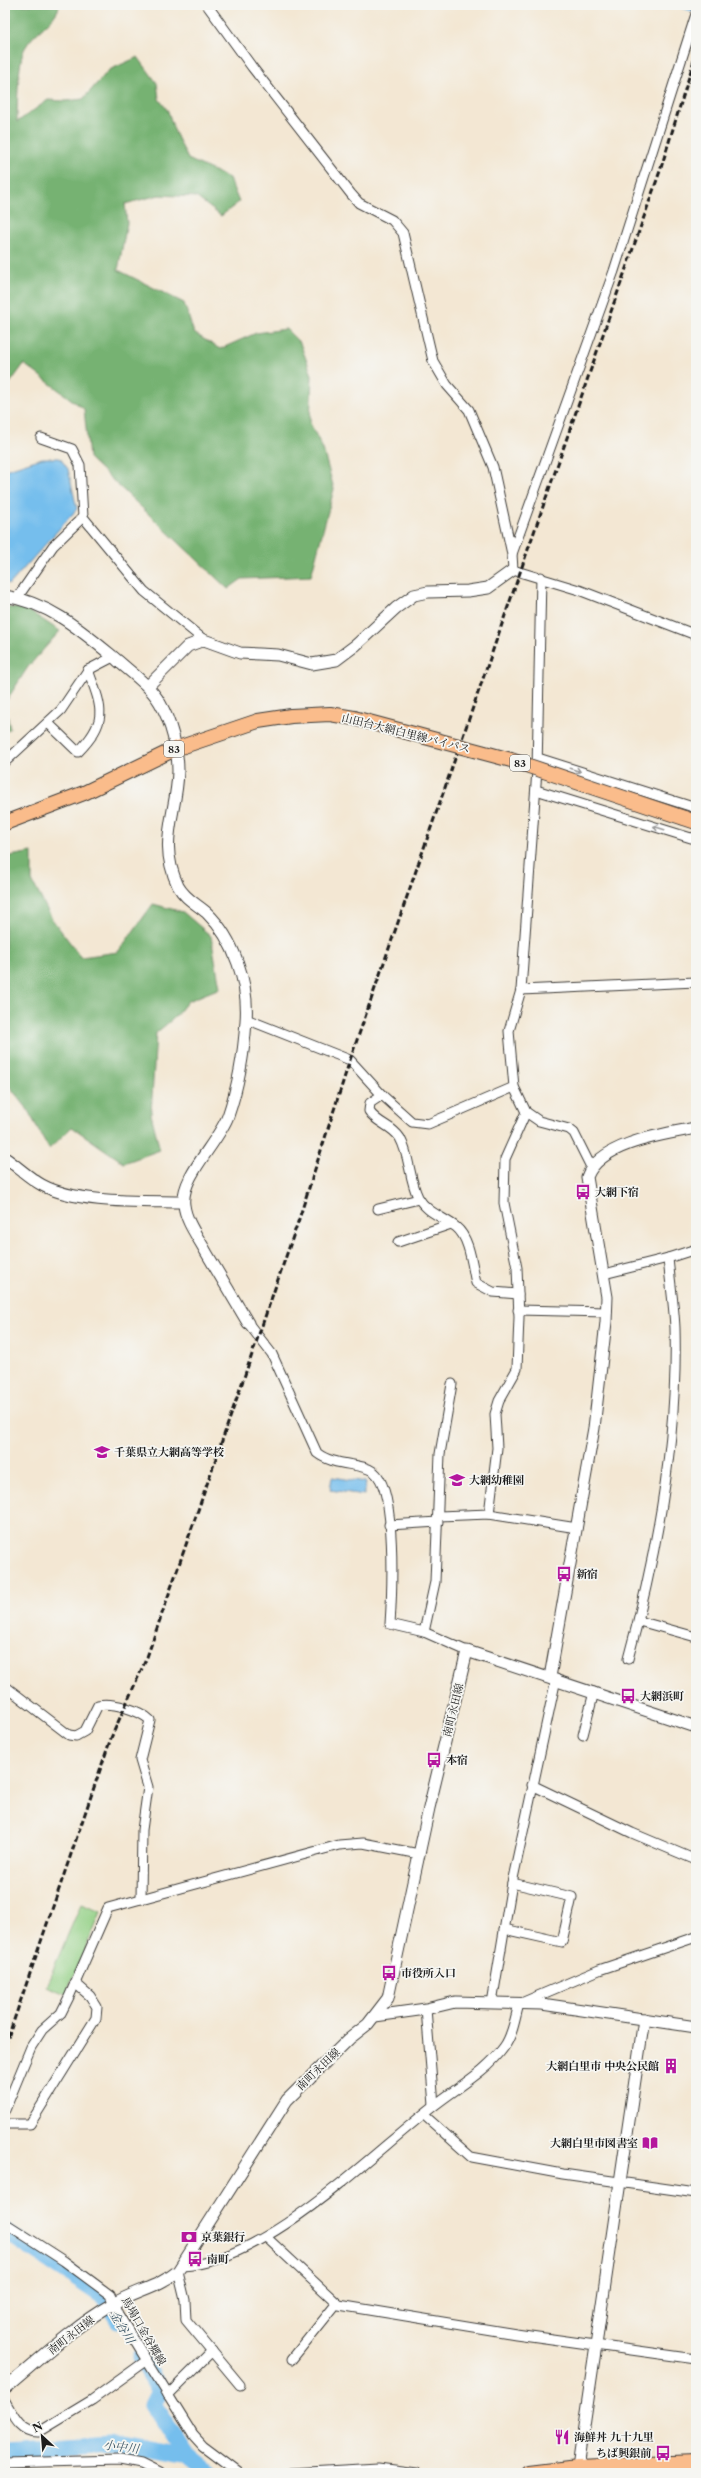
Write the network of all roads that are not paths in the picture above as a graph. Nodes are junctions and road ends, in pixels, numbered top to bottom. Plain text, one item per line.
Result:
1 (207, 5) edge
2 (696, 14) edge
3 (41, 438) dead end
4 (82, 517) junction
5 (512, 554) junction
6 (513, 570) junction
7 (541, 577) junction
8 (5, 596) edge
9 (17, 598) junction
10 (696, 635) edge
11 (204, 640) junction
12 (113, 657) junction
13 (88, 670) junction
14 (148, 686) junction
15 (48, 723) junction
16 (175, 748) junction
17 (538, 758) junction
18 (5, 762) edge
19 (536, 790) junction
20 (696, 808) edge
21 (690, 820) edge
22 (5, 823) edge
23 (696, 837) edge
24 (696, 982) edge
25 (521, 990) junction
26 (246, 1019) junction
27 (514, 1087) junction
28 (382, 1095) junction
29 (526, 1112) junction
30 (696, 1128) edge
31 (5, 1158) edge
32 (591, 1168) junction
33 (419, 1199) junction
34 (183, 1202) junction
35 (378, 1209) dead end
36 (452, 1224) junction
37 (398, 1242) dead end
38 (696, 1249) edge
39 (668, 1258) junction
40 (604, 1274) junction
41 (518, 1294) junction
42 (518, 1310) junction
43 (607, 1312) junction
44 (248, 1324) joint
45 (452, 1384) dead end
46 (489, 1514) junction
47 (439, 1519) junction
48 (390, 1525) junction
49 (577, 1528) junction
50 (639, 1621) junction
51 (424, 1632) junction
52 (696, 1637) edge
53 (467, 1651) junction
54 (628, 1659) dead end
55 (553, 1678) junction
56 (5, 1686) edge
57 (594, 1692) junction
58 (696, 1727) edge
59 (583, 1735) dead end
60 (532, 1784) junction
61 (419, 1854) junction
62 (696, 1860) edge
63 (512, 1883) junction
64 (141, 1899) junction
65 (504, 1929) junction
66 (696, 1937) edge
67 (75, 1983) junction
68 (492, 2003) junction
69 (519, 2004) junction
70 (426, 2009) junction
71 (376, 2016) junction
72 (644, 2019) junction
73 (696, 2027) edge
74 (434, 2105) junction
75 (5, 2110) edge
76 (424, 2115) junction
77 (5, 2124) edge
78 (619, 2183) junction
79 (696, 2193) edge
80 (5, 2223) edge
81 (266, 2237) junction
82 (180, 2268) junction
83 (114, 2303) junction
84 (337, 2303) junction
85 (595, 2343) junction
86 (212, 2351) junction
87 (292, 2359) dead end
88 (696, 2359) edge
89 (146, 2361) junction
90 (240, 2385) dead end
91 (5, 2388) edge
92 (168, 2395) junction
93 (5, 2401) edge
94 (696, 2462) edge
95 (5, 2463) edge
96 (578, 2470) edge
97 (159, 2473) edge
98 (239, 2473) edge
99 (291, 2473) edge
100 (417, 2473) edge
101 (528, 2473) edge

1 - 5 street
2 - 5 street
3 - 4 street
4 - 9 street
4 - 11 street
5 - 6 street
6 - 7 street
6 - 11 street
7 - 10 street
7 - 17 street
8 - 9 street
9 - 12 street
11 - 14 street
12 - 13 street
12 - 14 street
13 - 15 street
13 - 15 street
14 - 16 street
15 - 18 street
16 - 21 main road, 山田台大網白里線バイパス / 83, bridge
16 - 22 main road, 山田台大網白里線バイパス / 83
16 - 26 street
17 - 19 street
17 -> 20 street
23 -> 19 street
19 - 25 street
24 - 25 street
25 - 27 street
26 - 28 street
26 - 34 street
27 - 28 street
27 - 29 street
28 - 33 street
29 - 32 street
29 - 41 street
30 - 32 street
31 - 34 street
32 - 40 street
33 - 35 street
33 - 36 street
34 - 44 street
36 - 37 street
36 - 41 street
38 - 39 street
39 - 40 street
39 - 50 street
40 - 43 street
41 - 42 street
42 - 43 street
42 - 46 street
43 - 49 street
44 - 48 street
45 - 47 street
46 - 47 street
46 - 49 street
47 - 48 street
47 - 51 street
48 - 51 street
49 - 55 street
50 - 52 street
50 - 54 street
51 - 53 street
53 - 55 street
53 - 61 street, 南町永田線
55 - 57 street
55 - 60 street
56 - 64 street
57 - 58 street
57 - 59 street
60 - 62 street
60 - 63 street
61 - 64 street
61 - 71 street, 南町永田線
63 - 65 street
63 - 65 street
64 - 67 street
65 - 68 street
66 - 69 street
67 - 75 street
67 - 77 street
68 - 69 street
68 - 70 street
69 - 72 street
69 - 74 street
70 - 71 street
70 - 74 street
71 - 82 street, 南町永田線
72 - 73 street
72 - 78 street
74 - 76 street
76 - 78 street
76 - 81 street
78 - 79 street
78 - 85 street
80 - 83 street, 馬場口金谷郷線
81 - 82 street
81 - 84 street
82 - 83 street, 南町永田線
82 - 86 street
83 - 89 street, 馬場口金谷郷線
83 - 91 street, 南町永田線
84 - 85 street
84 - 87 street
85 - 88 street
85 - 96 street
86 - 90 street
86 - 92 street
89 - 92 street, 馬場口金谷郷線
89 - 93 street
92 - 98 street, 馬場口金谷郷線
94 - 96 main road
95 - 97 street
96 - 101 main road
99 - 100 street

